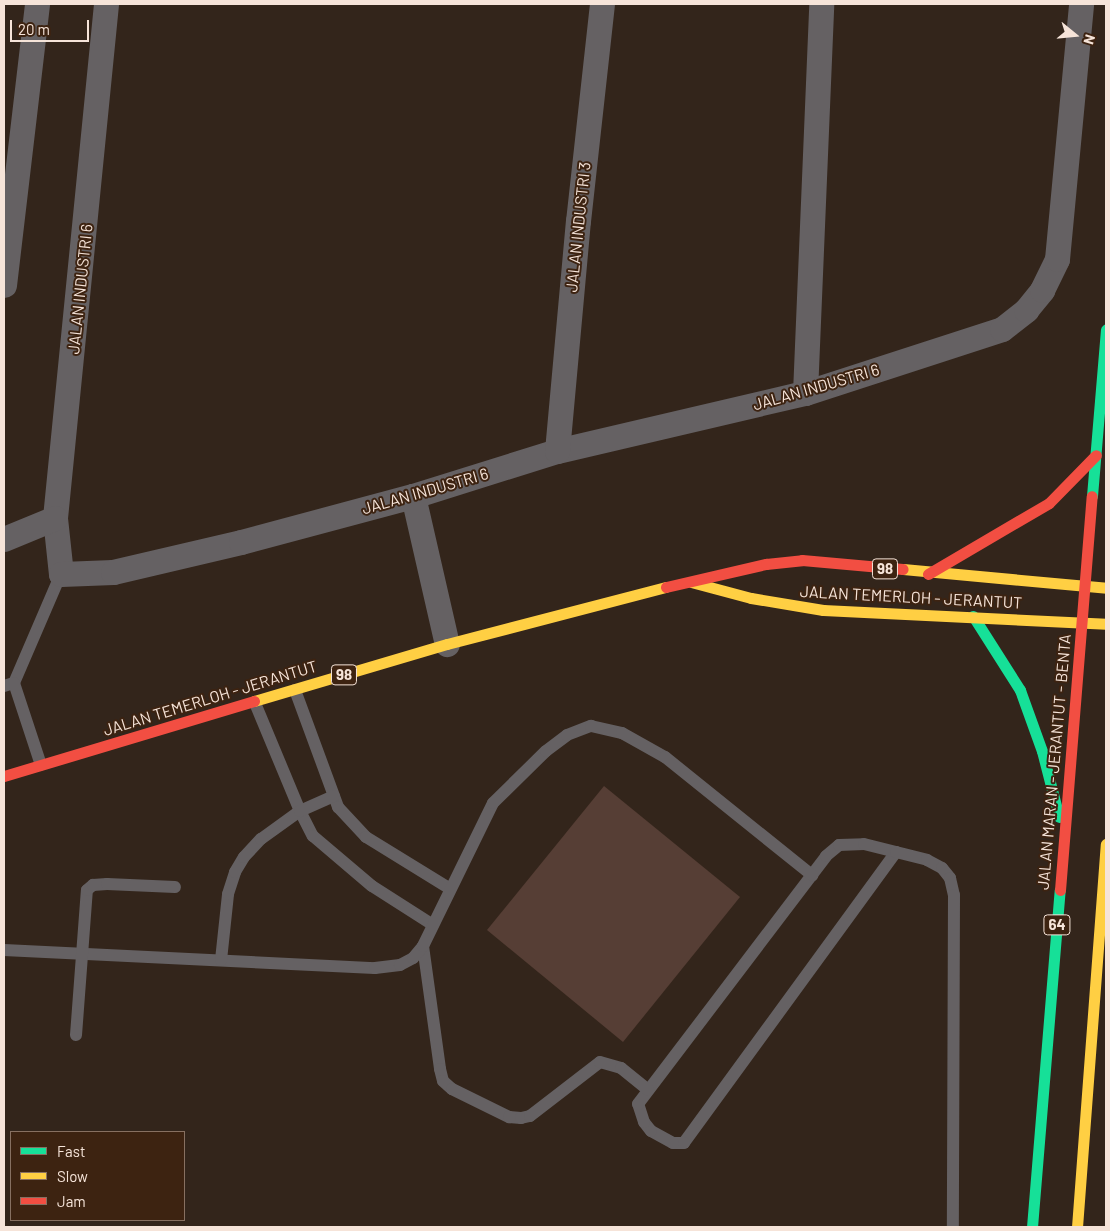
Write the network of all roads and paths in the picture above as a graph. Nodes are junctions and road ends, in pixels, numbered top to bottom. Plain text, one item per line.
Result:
1 (38, 4) edge
2 (106, 4) edge
3 (602, 4) edge
4 (821, 4) edge
5 (1081, 4) edge
6 (4, 278) edge
7 (1106, 330) edge
8 (805, 393) junction
9 (557, 451) junction
10 (1096, 455) junction
11 (413, 496) junction
12 (56, 518) junction
13 (4, 539) edge
14 (61, 574) junction
15 (928, 574) junction
16 (687, 581) junction
17 (1085, 586) junction
18 (1106, 588) edge
19 (973, 616) junction
20 (1082, 623) junction
21 (1106, 624) edge
22 (447, 644) junction
23 (9, 684) edge
24 (295, 690) junction
25 (255, 704) junction
26 (41, 765) junction
27 (4, 776) edge
28 (334, 796) junction
29 (300, 811) junction
30 (1064, 838) junction
31 (1106, 844) edge
32 (896, 852) junction
33 (812, 875) junction
34 (175, 887) dead end
35 (449, 888) junction
36 (433, 924) junction
37 (423, 946) junction
38 (4, 950) edge
39 (80, 954) junction
40 (221, 960) junction
41 (1102, 967) edge
42 (76, 1035) dead end
43 (648, 1090) junction
44 (953, 1227) edge
45 (1032, 1227) edge
46 (1077, 1227) edge

1 - 6 street
2 - 12 street, JALAN INDUSTRI 6
3 - 9 street, JALAN INDUSTRI 3
4 - 8 street
5 - 8 street, JALAN INDUSTRI 6
7 - 10 main road, JALAN MARAN - JERANTUT - BENTA / 64
8 - 9 street, JALAN INDUSTRI 6
9 - 11 street, JALAN INDUSTRI 6
10 - 15 main road
10 - 17 main road, JALAN MARAN - JERANTUT - BENTA / 64
11 - 14 street, JALAN INDUSTRI 6
11 - 22 street
12 - 13 street
12 - 14 street, JALAN INDUSTRI 6
14 - 23 lane
15 - 16 main road, JALAN TEMERLOH - JERANTUT / 98
15 - 17 main road, JALAN TEMERLOH - JERANTUT / 98
16 - 19 main road, JALAN TEMERLOH - JERANTUT / 98
16 - 22 main road, JALAN TEMERLOH - JERANTUT / 98
17 - 18 main road, JALAN TEMERLOH - JERANTUT / 98
17 - 20 main road, JALAN MARAN - JERANTUT - BENTA / 64
19 - 20 main road, JALAN TEMERLOH - JERANTUT / 98
19 - 30 main road
20 - 21 main road, JALAN TEMERLOH - JERANTUT / 98
20 - 30 main road, JALAN MARAN - JERANTUT - BENTA / 64
22 - 24 main road, JALAN TEMERLOH - JERANTUT / 98
23 - 26 lane
24 - 25 main road, JALAN TEMERLOH - JERANTUT / 98
24 - 28 lane
25 - 26 main road, JALAN TEMERLOH - JERANTUT / 98
25 - 29 lane
26 - 27 main road, JALAN TEMERLOH - JERANTUT / 98
28 - 29 lane
28 - 35 lane
29 - 36 lane
29 - 40 lane
30 - 45 main road, JALAN MARAN - JERANTUT - BENTA / 64
31 - 41 main road
32 - 33 lane
32 - 43 lane
32 - 44 lane
33 - 35 lane
33 - 43 lane
34 - 39 lane
35 - 36 lane
36 - 37 lane
37 - 40 lane
37 - 43 lane
38 - 39 lane
39 - 40 lane
39 - 42 lane
41 - 46 main road

